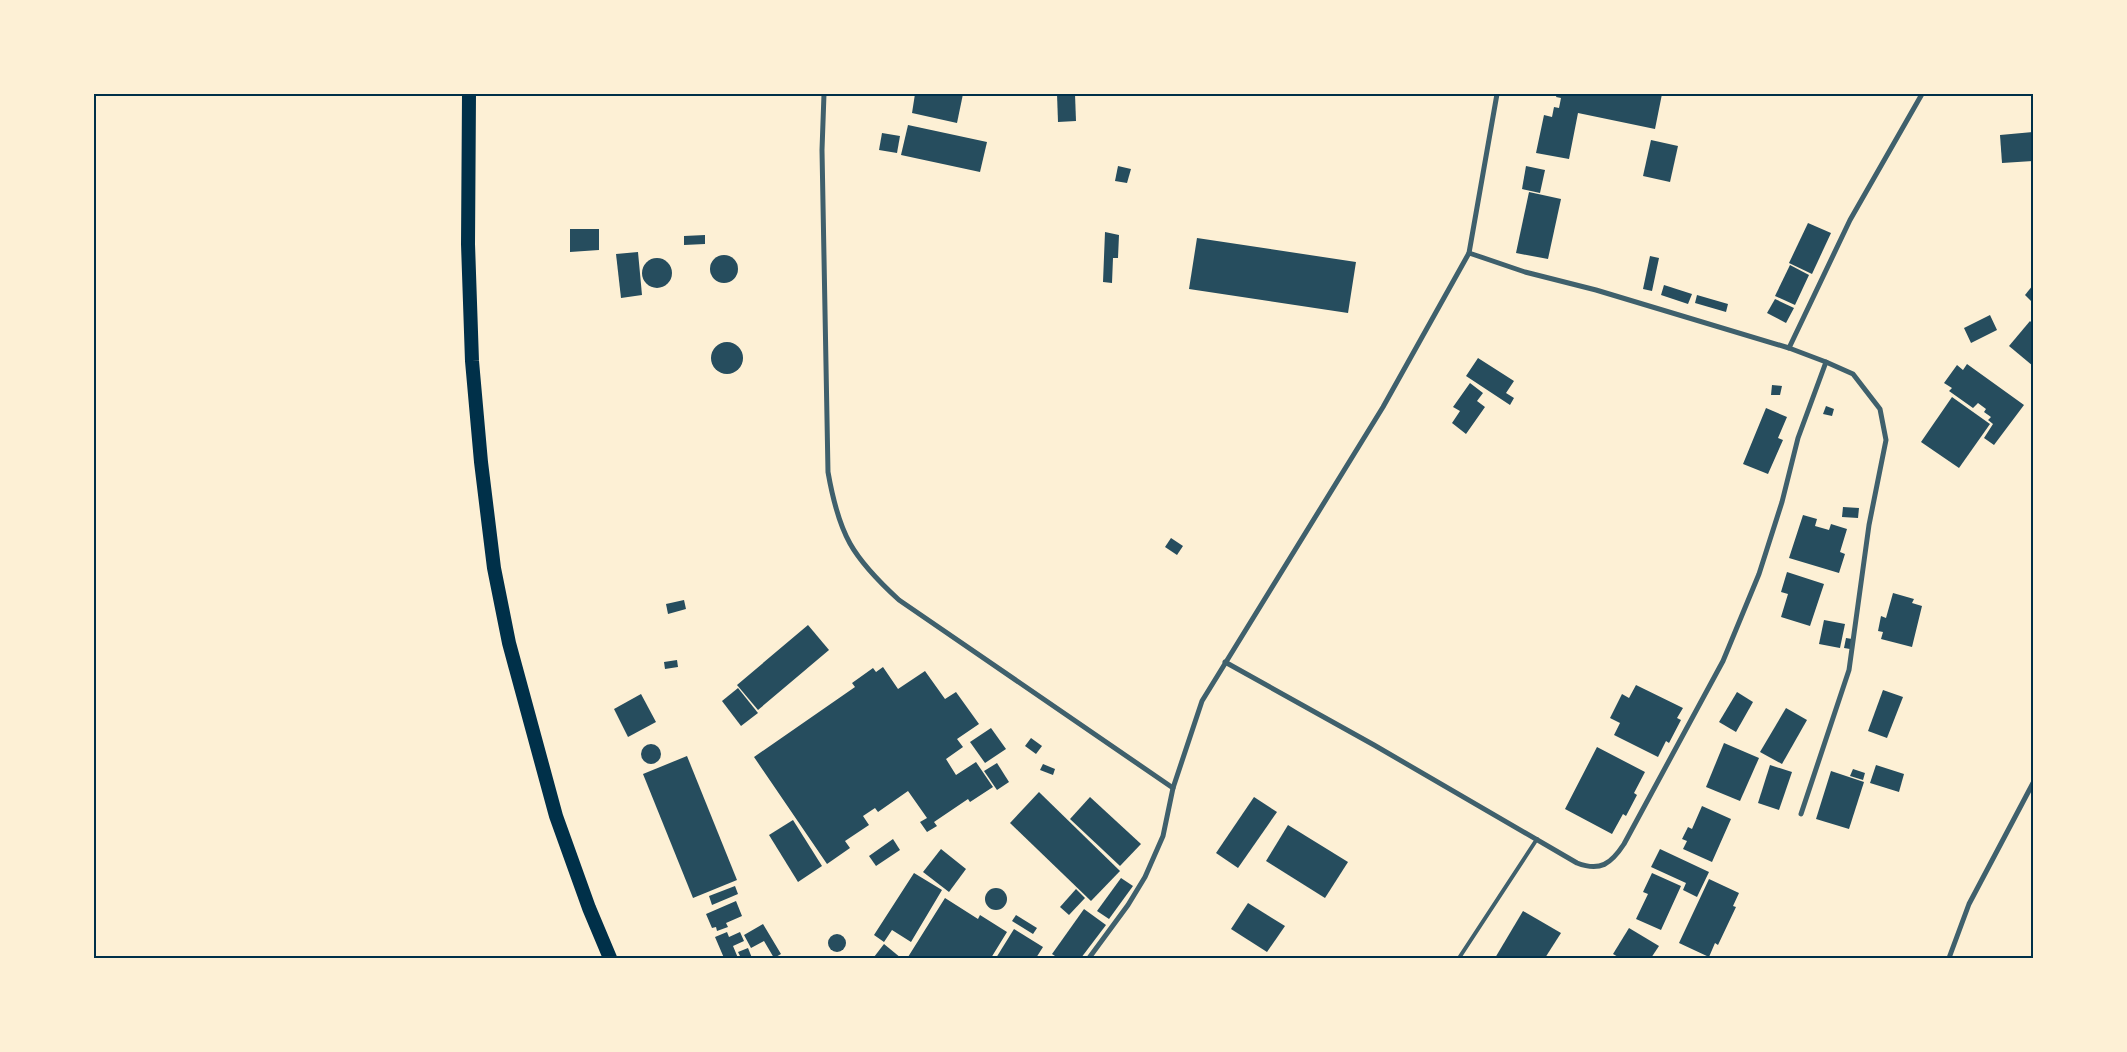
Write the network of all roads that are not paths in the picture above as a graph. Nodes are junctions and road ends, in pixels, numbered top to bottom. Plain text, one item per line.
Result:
1 (470, 94) edge
2 (824, 94) edge
3 (1497, 94) edge
4 (1922, 94) edge
5 (1469, 253) junction
6 (1789, 348) junction
7 (1826, 362) junction
8 (1225, 662) junction
9 (2033, 783) edge
10 (1173, 788) junction
11 (1801, 814) dead end
12 (1537, 839) junction
13 (610, 958) edge
14 (1089, 958) edge
15 (1459, 958) edge
16 (1949, 958) edge

1 - 13 highway
2 - 10 street
3 - 5 street
4 - 6 street
5 - 6 street
5 - 8 street
6 - 7 street
7 - 11 street
7 - 12 street
8 - 10 street
8 - 12 street
9 - 16 street
10 - 14 street
12 - 15 lane

